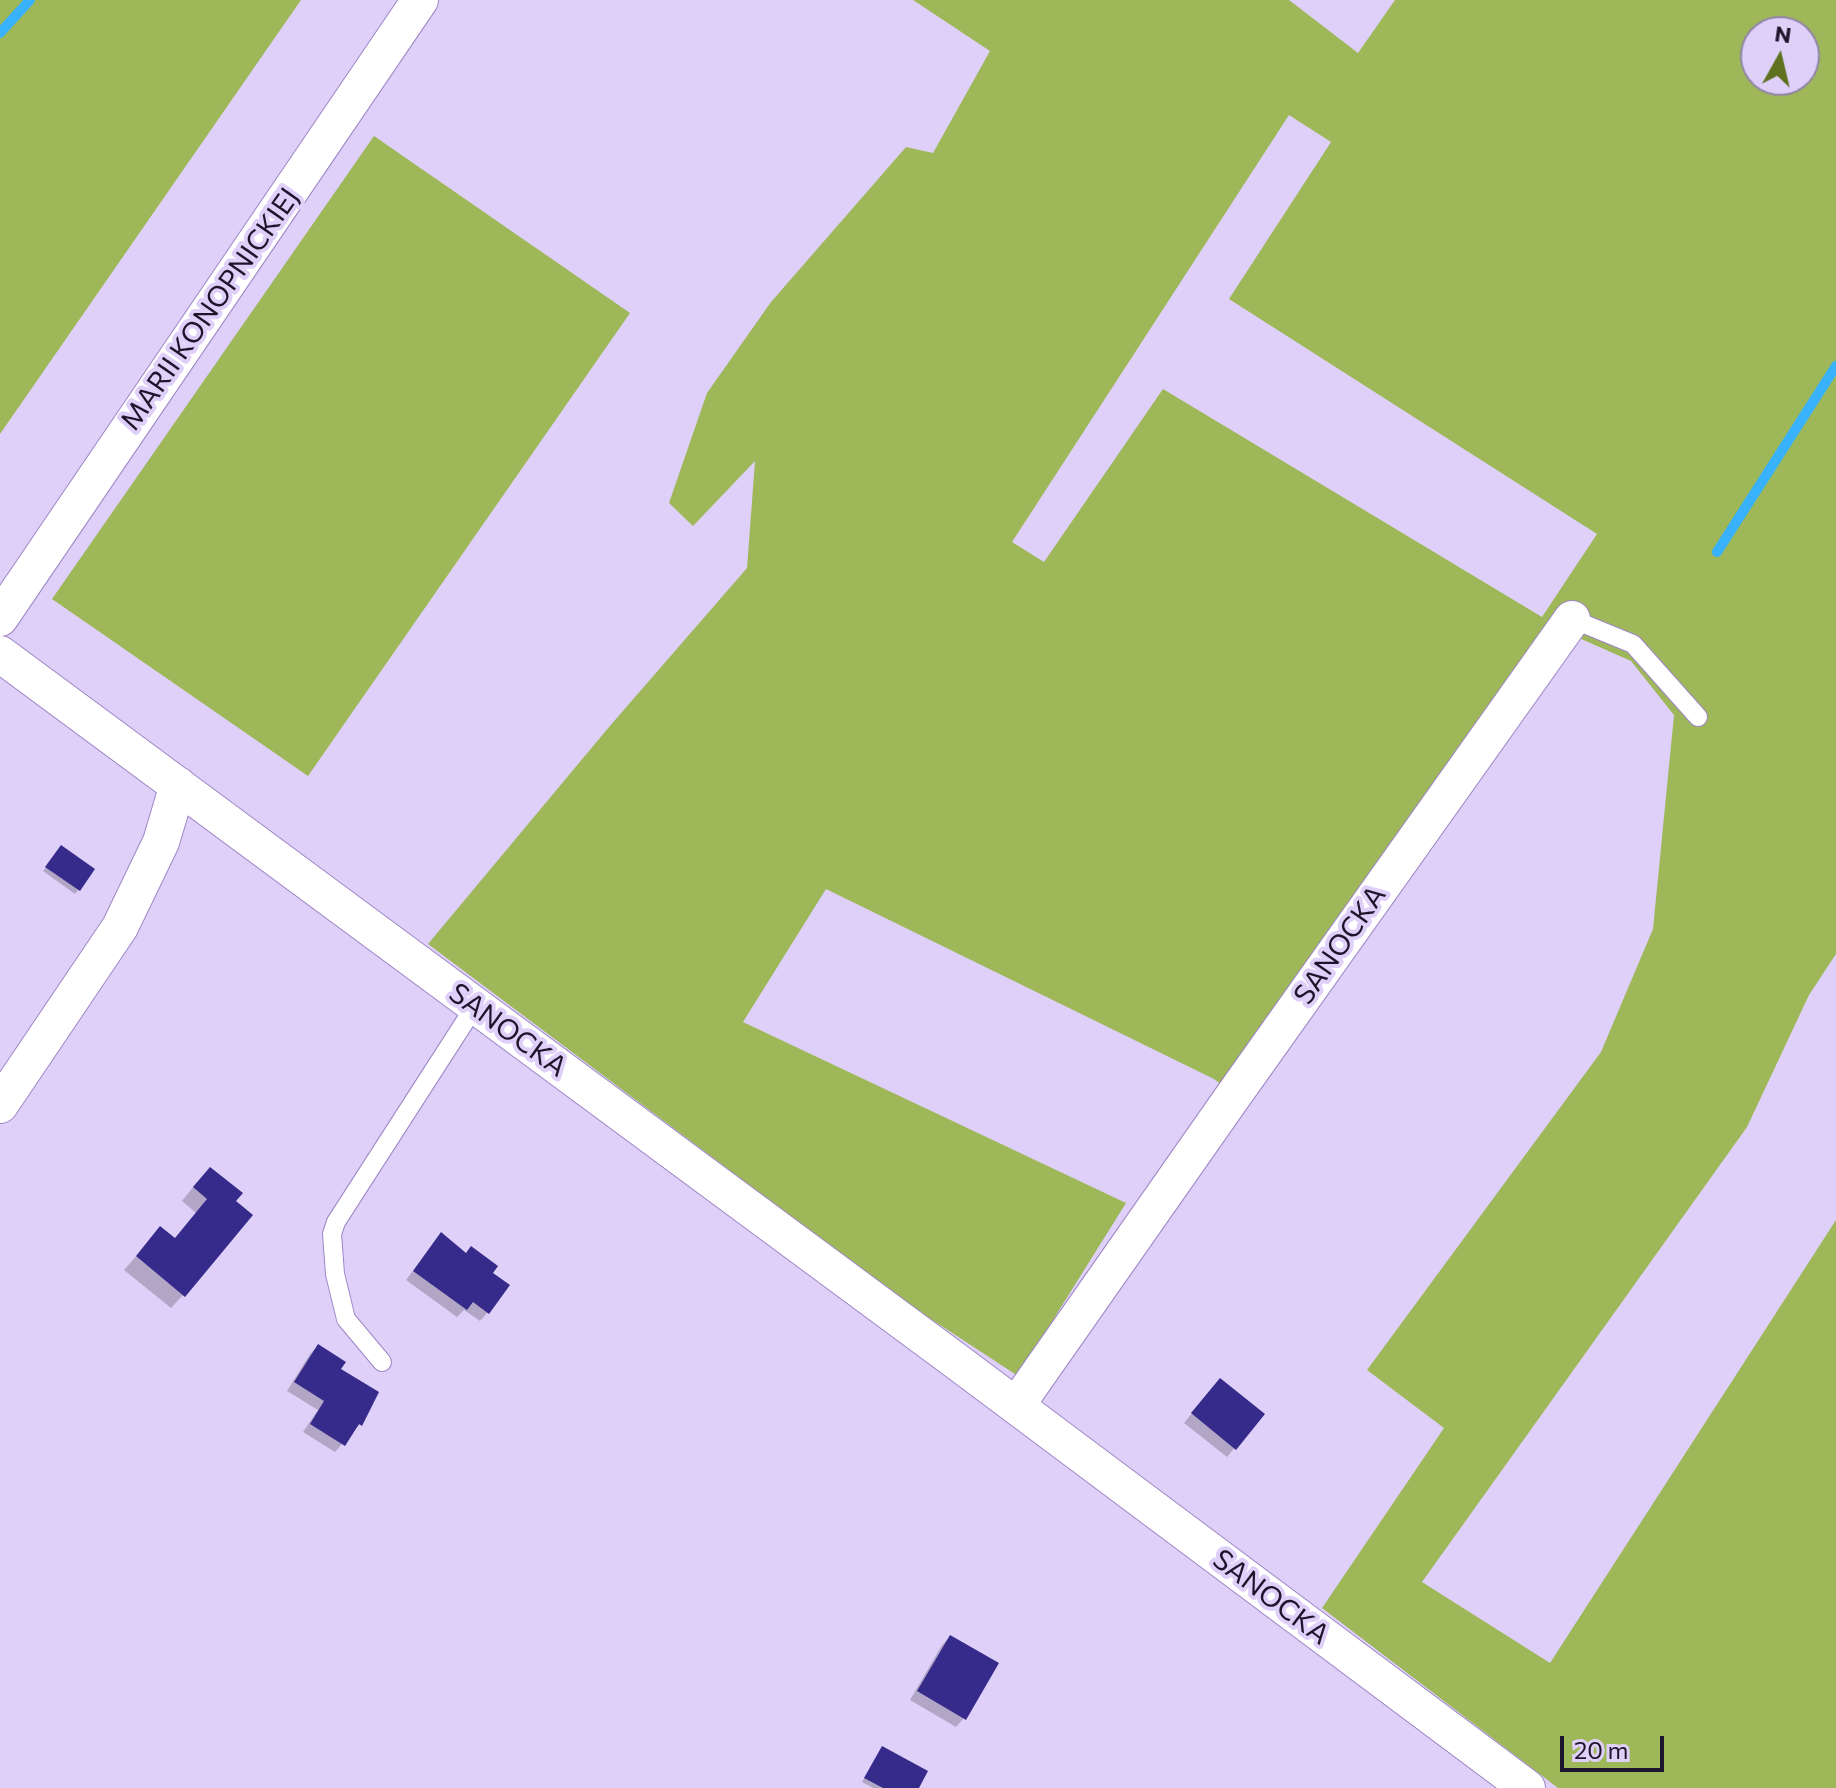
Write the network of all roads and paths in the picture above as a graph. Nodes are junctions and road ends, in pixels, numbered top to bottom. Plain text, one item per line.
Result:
1 (420, 0) edge
2 (0, 618) edge
3 (1572, 619) joint
4 (0, 654) edge
5 (1698, 717) dead end
6 (178, 785) junction
7 (475, 1006) junction
8 (0, 1105) edge
9 (382, 1362) dead end
10 (1016, 1406) junction
11 (1527, 1788) edge

1 - 2 street, MARII KONOPNICKIEJ
3 - 5 lane, SANOCKA
3 - 10 street, SANOCKA
4 - 6 street, SANOCKA
6 - 7 street, SANOCKA
6 - 8 street
7 - 9 lane
7 - 10 street, SANOCKA
10 - 11 street, SANOCKA

